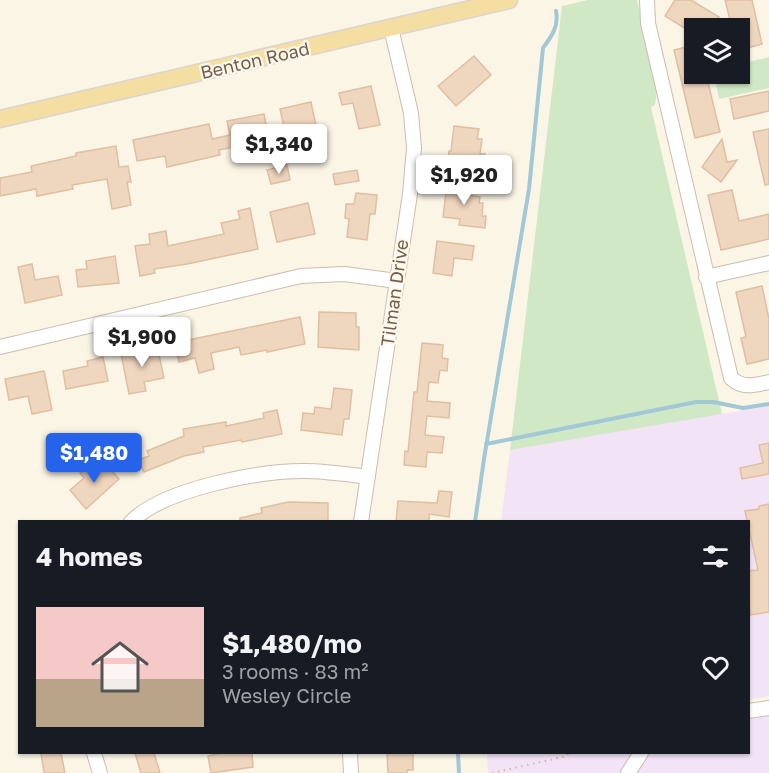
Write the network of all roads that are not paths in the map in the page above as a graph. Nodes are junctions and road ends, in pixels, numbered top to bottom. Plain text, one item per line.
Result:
1 (509, 0) edge
2 (648, 0) edge
3 (391, 28) junction
4 (0, 119) edge
5 (769, 263) edge
6 (706, 277) junction
7 (397, 281) junction
8 (0, 347) edge
9 (769, 382) edge
10 (368, 477) junction
11 (133, 520) edge
12 (361, 520) edge
13 (769, 708) edge
14 (750, 711) edge
15 (94, 754) edge
16 (350, 754) edge
17 (640, 754) edge
18 (100, 773) edge
19 (351, 773) edge
20 (628, 773) edge

1 - 3 main road, Benton Road
2 - 6 street
3 - 4 main road, Benton Road
3 - 7 street, Tilman Drive
5 - 6 street
6 - 9 street
7 - 8 street
7 - 10 street, Tilman Drive
10 - 11 street
10 - 12 street, Tilman Drive
13 - 14 street
15 - 18 street
16 - 19 street
17 - 20 street

